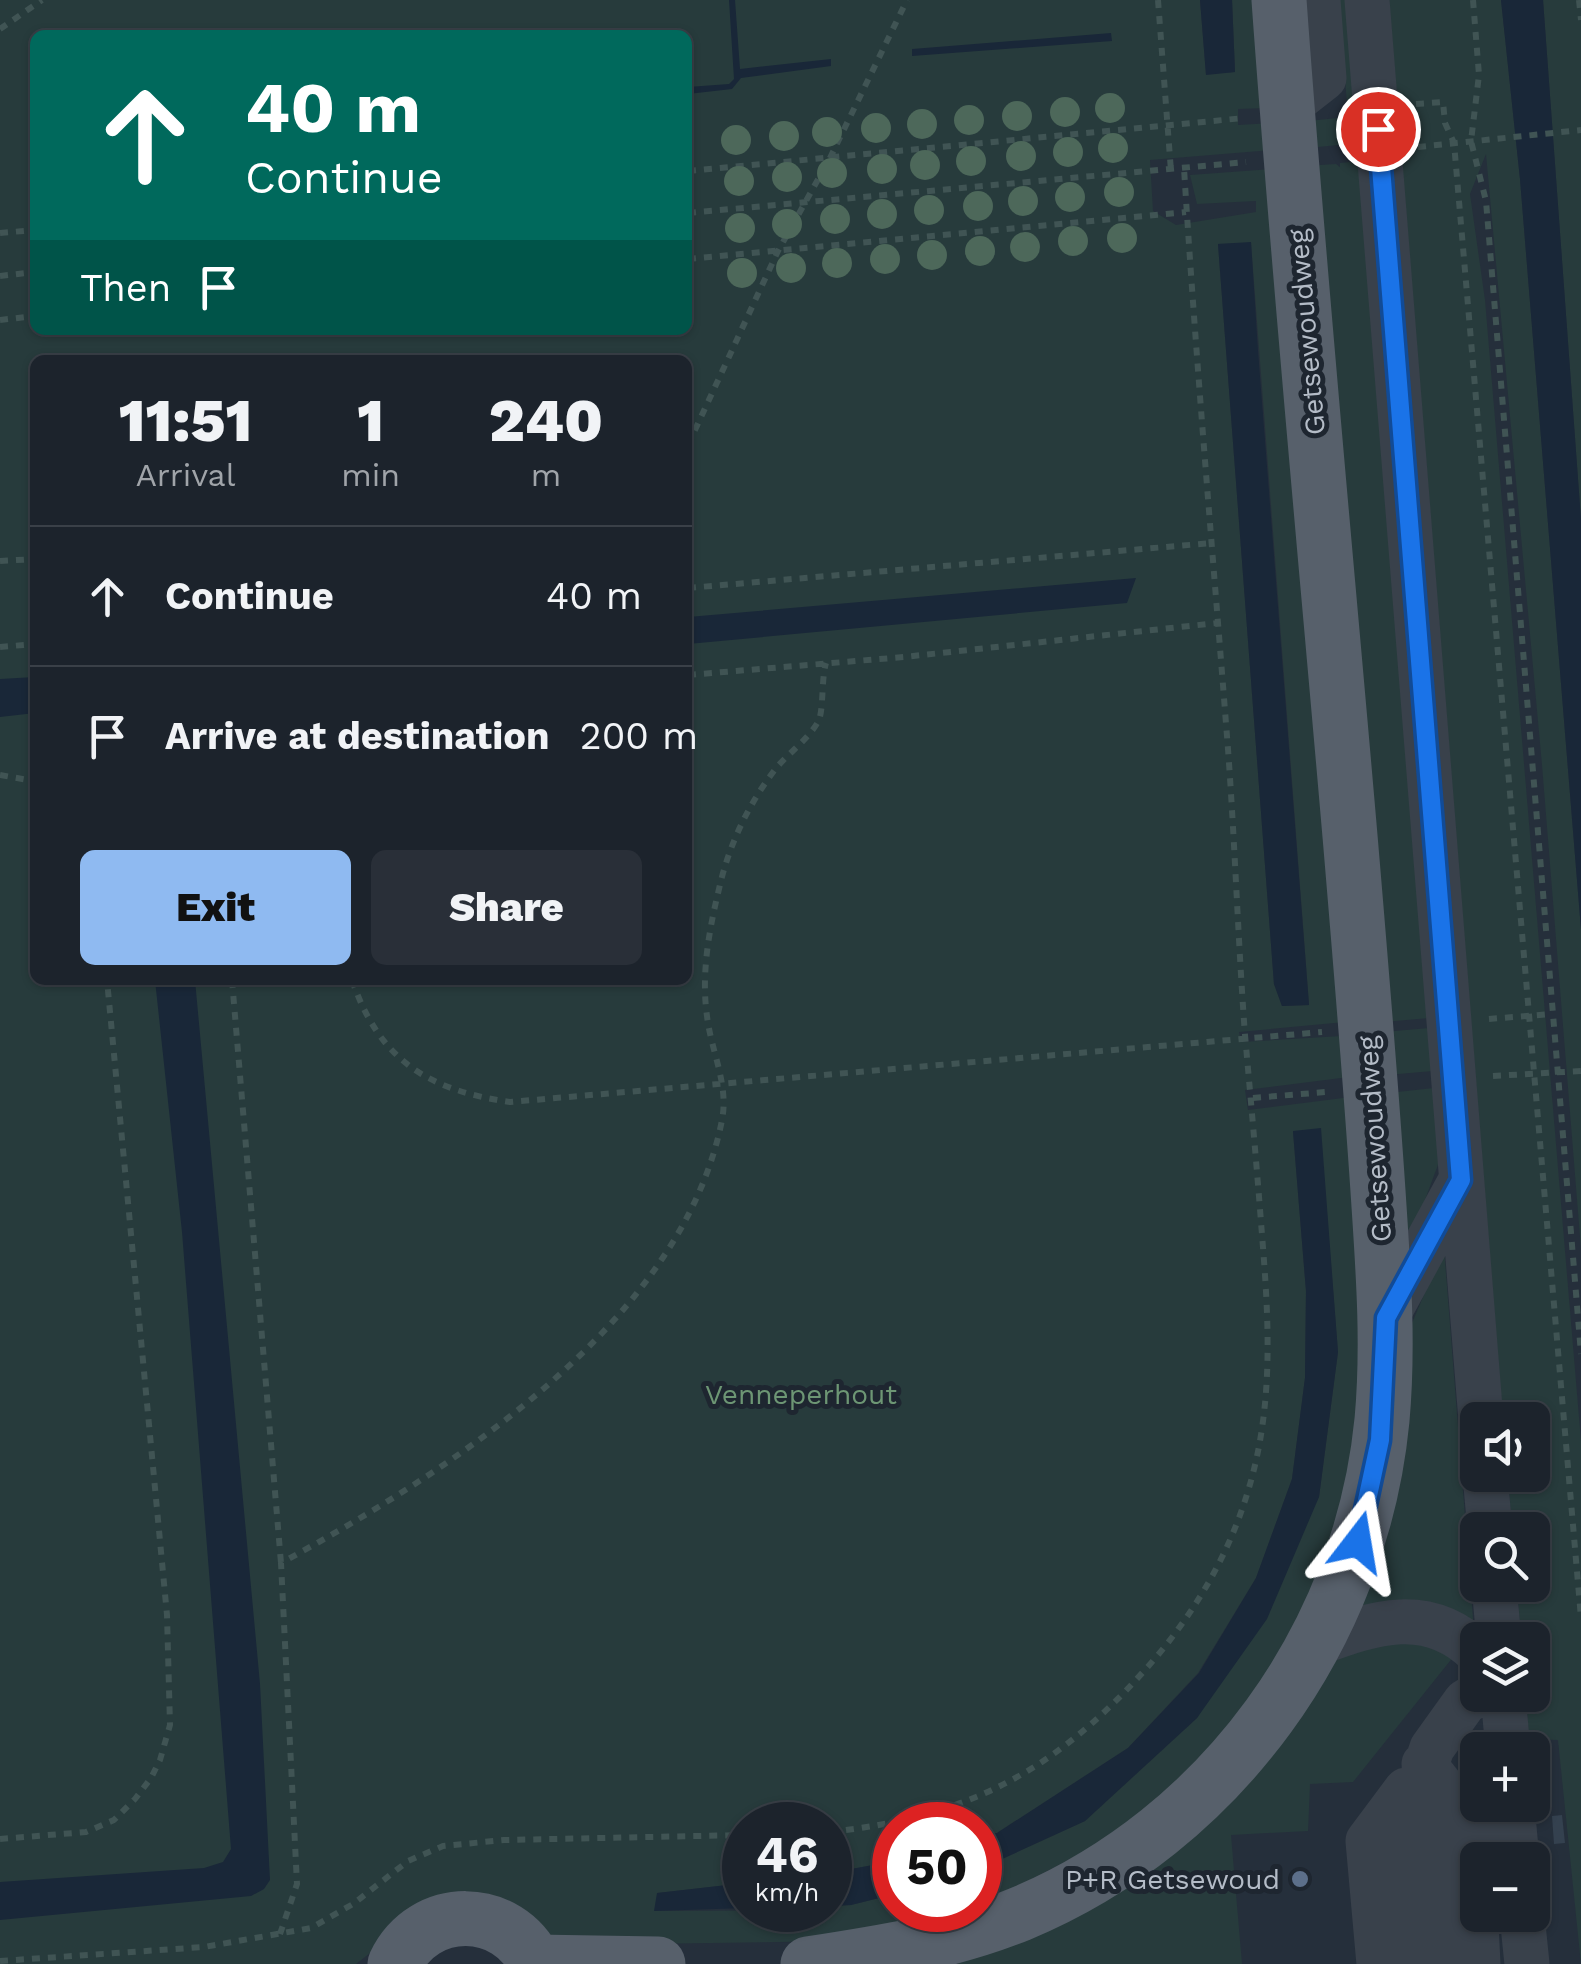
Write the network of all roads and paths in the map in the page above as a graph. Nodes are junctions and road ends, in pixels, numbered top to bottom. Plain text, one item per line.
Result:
1 (42, 0) edge
2 (908, 0) edge
3 (1158, 0) edge
4 (1279, 0) edge
5 (1318, 0) edge
6 (1368, 0) edge
7 (1473, 0) edge
8 (1579, 0) edge
9 (1581, 20) edge
10 (0, 29) edge
11 (1287, 108) junction
12 (1168, 124) junction
13 (1581, 130) edge
14 (1471, 141) junction
15 (830, 158) junction
16 (692, 170) edge
17 (1171, 170) junction
18 (805, 203) junction
19 (1186, 212) junction
20 (692, 213) edge
21 (30, 230) edge
22 (0, 233) edge
23 (778, 251) junction
24 (692, 260) edge
25 (30, 273) edge
26 (0, 276) edge
27 (30, 317) edge
28 (0, 320) edge
29 (692, 436) edge
30 (1212, 544) junction
31 (30, 559) edge
32 (0, 562) edge
33 (692, 588) edge
34 (1217, 623) junction
35 (30, 644) edge
36 (0, 647) edge
37 (826, 663) junction
38 (692, 675) edge
39 (0, 775) edge
40 (30, 782) edge
41 (107, 985) edge
42 (232, 985) edge
43 (354, 985) edge
44 (1551, 1014) junction
45 (1528, 1016) junction
46 (1449, 1022) junction
47 (1366, 1028) junction
48 (1246, 1038) junction
49 (1559, 1071) junction
50 (1579, 1071) edge
51 (722, 1084) junction
52 (1461, 1180) junction
53 (1386, 1318) junction
54 (1581, 1354) edge
55 (1480, 1402) edge
56 (281, 1563) junction
57 (1581, 1618) edge
58 (1460, 1635) edge
59 (1316, 1644) junction
60 (1460, 1709) edge
61 (1424, 1764) junction
62 (852, 1829) edge
63 (722, 1836) edge
64 (0, 1840) edge
65 (1523, 1932) edge
66 (280, 1934) junction
67 (0, 1961) edge
68 (536, 1963) edge
69 (396, 1964) edge
70 (658, 1964) edge
71 (808, 1964) edge
72 (1379, 1964) edge
73 (1412, 1964) edge
74 (1448, 1964) edge
75 (1478, 1964) edge
76 (1526, 1964) edge

1 - 10 path
2 - 15 path
3 - 12 path
4 - 11 main road, Getsewoudweg
5 - 11 lane
6 - 46 lane
7 - 14 path
8 - 9 path
11 - 47 main road, Getsewoudweg
12 - 15 path
12 - 17 path
13 - 14 path
14 - 44 path
14 - 45 path
15 - 16 path
15 - 18 path
17 - 18 path
17 - 19 path
18 - 20 path
18 - 23 path
19 - 23 path
19 - 30 path
21 - 22 path
23 - 24 path
23 - 29 path
25 - 26 path
27 - 28 path
30 - 33 path
30 - 34 path
31 - 32 path
34 - 37 path
34 - 48 path
35 - 36 path
37 - 38 path
37 - 51 path
39 - 40 path
41 - 64 path
42 - 56 path
43 - 51 path
44 - 45 path
44 - 49 path
45 - 46 path
45 - 57 path
46 - 52 lane
47 - 48 path
47 - 53 main road, Getsewoudweg
48 - 51 path
48 - 62 path
49 - 50 path
49 - 54 path
51 - 56 path
52 - 53 lane
52 - 55 lane
53 - 59 main road, Getsewoudweg
56 - 66 path
58 - 59 lane
59 - 71 main road, Getsewoudweg
60 - 61 lane
61 - 72 lane
61 - 73 lane
61 - 74 lane
61 - 75 lane
63 - 66 path
65 - 76 lane
66 - 67 path
68 - 69 main road
68 - 70 main road

